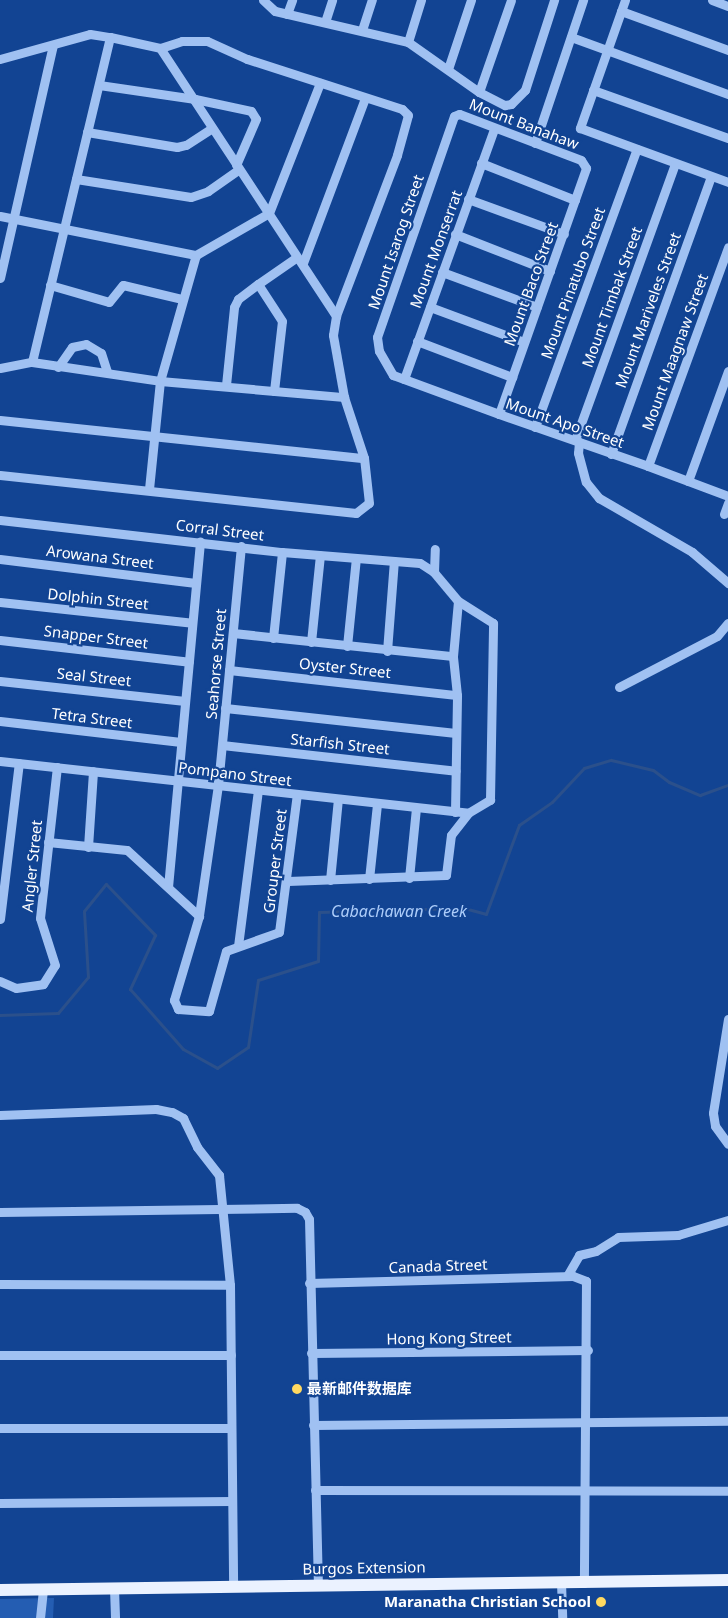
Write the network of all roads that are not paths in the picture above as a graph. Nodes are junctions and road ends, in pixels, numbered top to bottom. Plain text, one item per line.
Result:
1 (263, 0) edge
2 (292, 0) edge
3 (332, 0) edge
4 (372, 0) edge
5 (421, 0) edge
6 (471, 0) edge
7 (511, 0) edge
8 (554, 0) edge
9 (583, 0) edge
10 (625, 0) edge
11 (712, 0) edge
12 (728, 6) edge
13 (621, 11) junction
14 (287, 14) junction
15 (325, 22) junction
16 (362, 30) junction
17 (110, 37) junction
18 (571, 37) junction
19 (408, 42) junction
20 (53, 45) junction
21 (160, 48) junction
22 (607, 50) junction
23 (728, 50) edge
24 (0, 59) edge
25 (448, 69) junction
26 (320, 83) junction
27 (99, 85) junction
28 (593, 90) junction
29 (480, 92) junction
30 (728, 94) edge
31 (365, 98) junction
32 (195, 99) junction
33 (454, 116) joint
34 (212, 128) junction
35 (494, 129) junction
36 (87, 132) junction
37 (728, 138) edge
38 (534, 143) junction
39 (637, 149) junction
40 (675, 162) junction
41 (585, 163) joint
42 (481, 164) junction
43 (237, 167) junction
44 (711, 176) junction
45 (76, 179) junction
46 (728, 182) edge
47 (468, 199) junction
48 (575, 200) junction
49 (269, 213) junction
50 (0, 216) edge
51 (12, 220) junction
52 (62, 230) junction
53 (455, 234) junction
54 (564, 234) junction
55 (728, 247) edge
56 (196, 255) junction
57 (300, 260) junction
58 (550, 271) junction
59 (442, 272) junction
60 (0, 278) edge
61 (258, 284) junction
62 (50, 285) junction
63 (182, 300) junction
64 (430, 306) junction
65 (537, 307) junction
66 (336, 316) junction
67 (417, 341) junction
68 (524, 342) junction
69 (32, 362) junction
70 (58, 367) junction
71 (0, 368) edge
72 (728, 371) edge
73 (107, 372) junction
74 (393, 375) joint
75 (512, 377) junction
76 (404, 379) junction
77 (160, 381) junction
78 (226, 385) junction
79 (274, 391) junction
80 (344, 397) junction
81 (499, 414) junction
82 (0, 420) edge
83 (535, 427) junction
84 (153, 435) junction
85 (577, 441) junction
86 (611, 454) junction
87 (364, 458) junction
88 (648, 466) junction
89 (0, 475) edge
90 (688, 482) junction
91 (149, 489) junction
92 (728, 496) edge
93 (728, 504) edge
94 (724, 514) dead end
95 (0, 520) edge
96 (200, 541) junction
97 (241, 546) junction
98 (435, 550) dead end
99 (282, 552) junction
100 (320, 555) junction
101 (356, 558) junction
102 (0, 559) edge
103 (394, 561) junction
104 (434, 572) junction
105 (728, 582) edge
106 (196, 583) junction
107 (458, 601) junction
108 (0, 602) edge
109 (192, 623) junction
110 (728, 624) edge
111 (233, 633) junction
112 (273, 638) junction
113 (0, 640) edge
114 (311, 642) junction
115 (348, 646) junction
116 (387, 651) junction
117 (453, 656) junction
118 (189, 662) junction
119 (229, 670) junction
120 (0, 681) edge
121 (619, 688) dead end
122 (457, 695) junction
123 (185, 701) junction
124 (226, 708) junction
125 (0, 721) edge
126 (456, 733) junction
127 (182, 742) junction
128 (222, 745) junction
129 (0, 760) edge
130 (19, 763) junction
131 (58, 767) junction
132 (93, 771) junction
133 (456, 771) junction
134 (178, 781) junction
135 (218, 785) junction
136 (258, 790) junction
137 (297, 794) junction
138 (338, 799) junction
139 (377, 804) junction
140 (416, 808) junction
141 (455, 812) junction
142 (468, 813) junction
143 (48, 842) junction
144 (88, 847) junction
145 (409, 878) junction
146 (369, 879) junction
147 (330, 880) junction
148 (288, 881) junction
149 (168, 887) junction
150 (199, 916) junction
151 (0, 919) edge
152 (238, 946) junction
153 (0, 981) edge
154 (728, 1019) edge
155 (0, 1115) edge
156 (728, 1144) edge
157 (221, 1208) junction
158 (0, 1212) edge
159 (728, 1220) edge
160 (568, 1276) junction
161 (309, 1283) junction
162 (0, 1284) edge
163 (230, 1285) junction
164 (588, 1350) junction
165 (311, 1353) junction
166 (0, 1355) edge
167 (231, 1355) junction
168 (728, 1420) edge
169 (584, 1421) junction
170 (313, 1425) junction
171 (0, 1428) edge
172 (231, 1428) junction
173 (315, 1490) junction
174 (728, 1491) edge
175 (584, 1492) junction
176 (232, 1501) junction
177 (0, 1503) edge
178 (728, 1580) edge
179 (561, 1582) junction
180 (584, 1582) junction
181 (318, 1585) junction
182 (232, 1586) junction
183 (114, 1588) junction
184 (43, 1589) junction
185 (0, 1590) edge
186 (40, 1618) edge
187 (115, 1618) edge
188 (562, 1618) edge

1 - 14 street
2 - 14 street
3 - 15 street
4 - 16 street
5 - 19 street
6 - 25 street
7 - 29 street
8 - 29 street
9 - 18 street
10 - 13 street
11 - 12 street
13 - 22 street
13 - 23 street
14 - 15 street
15 - 16 street
16 - 19 street
17 - 20 street
17 - 21 street
17 - 27 street
18 - 22 street
18 - 38 street
19 - 25 street
20 - 24 street
20 - 51 street
21 - 26 street
21 - 32 street
22 - 28 street
22 - 30 street
25 - 29 street
26 - 31 street
26 - 49 street
27 - 32 street
27 - 36 street
28 - 37 street
28 - 39 street
31 - 57 street
31 - 66 street
32 - 34 street
32 - 43 street
33 - 35 street, Mount Banahaw
33 - 74 street, Mount Isarog Street
34 - 36 street
34 - 43 street
35 - 38 street, Mount Banahaw
35 - 42 street, Mount Monserrat
36 - 45 street
38 - 41 street, Mount Banahaw
39 - 40 street
39 - 83 street, Mount Pinatubo Street
40 - 44 street
40 - 85 street, Mount Timbak Street
41 - 48 street, Mount Baco Street
42 - 47 street, Mount Monserrat
42 - 48 street
43 - 45 street
43 - 49 street
44 - 46 street
44 - 86 street, Mount Mariveles Street
45 - 52 street
47 - 53 street, Mount Monserrat
47 - 54 street
48 - 54 street, Mount Baco Street
49 - 56 street
49 - 57 street
50 - 51 street
51 - 52 street
51 - 60 street
52 - 56 street
52 - 62 street
53 - 58 street
53 - 59 street, Mount Monserrat
54 - 58 street, Mount Baco Street
55 - 88 street, Mount Maagnaw Street
56 - 63 street
57 - 61 street
57 - 66 street
58 - 65 street, Mount Baco Street
59 - 64 street, Mount Monserrat
59 - 65 street
61 - 78 street
61 - 79 street
62 - 63 street
62 - 69 street
63 - 77 street
64 - 67 street, Mount Monserrat
64 - 68 street
65 - 68 street, Mount Baco Street
66 - 80 street
67 - 75 street
67 - 76 street, Mount Monserrat
68 - 75 street, Mount Baco Street
69 - 70 street
69 - 71 street
70 - 73 street
70 - 73 street
72 - 90 street
73 - 77 street
74 - 76 street, Mount Apo Street
75 - 81 street, Mount Baco Street
76 - 81 street, Mount Apo Street
77 - 78 street
77 - 84 street
78 - 79 street
79 - 80 street
80 - 87 street
81 - 83 street, Mount Apo Street
82 - 84 street
83 - 85 street, Mount Apo Street
84 - 87 street
84 - 91 street
85 - 86 street, Mount Apo Street
85 - 105 street
86 - 88 street, Mount Apo Street
87 - 91 street
88 - 90 street, Mount Apo Street
89 - 91 street
90 - 92 street, Mount Apo Street
93 - 94 street
95 - 96 street, Corral Street
96 - 97 street, Corral Street
96 - 106 street
97 - 99 street, Corral Street
97 - 111 street, Seahorse Street
98 - 104 street
99 - 100 street, Corral Street
99 - 112 street
100 - 101 street, Corral Street
100 - 114 street
101 - 103 street, Corral Street
101 - 115 street
102 - 106 street, Arowana Street
103 - 104 street, Corral Street
103 - 116 street
104 - 107 street
106 - 109 street
107 - 117 street
107 - 142 street
108 - 109 street, Dolphin Street
109 - 118 street
110 - 121 street
111 - 112 street
111 - 119 street, Seahorse Street
112 - 114 street
113 - 118 street, Snapper Street
114 - 115 street
115 - 116 street
116 - 117 street
117 - 122 street
118 - 123 street
119 - 122 street, Oyster Street
119 - 124 street, Seahorse Street
120 - 123 street, Seal Street
122 - 126 street
123 - 127 street
124 - 126 street
124 - 128 street, Seahorse Street
125 - 127 street, Tetra Street
126 - 133 street
127 - 134 street
128 - 133 street, Starfish Street
128 - 135 street, Seahorse Street
129 - 130 street, Pompano Street
130 - 131 street, Pompano Street
130 - 151 street
131 - 132 street, Pompano Street
131 - 143 street, Angler Street
132 - 134 street, Pompano Street
132 - 144 street
133 - 141 street
134 - 135 street, Pompano Street
134 - 149 street
135 - 136 street, Pompano Street
135 - 150 street, Seahorse Street
136 - 137 street, Pompano Street
136 - 152 street
137 - 138 street, Pompano Street
137 - 148 street, Grouper Street
138 - 139 street, Pompano Street
138 - 147 street
139 - 140 street, Pompano Street
139 - 146 street
140 - 141 street, Pompano Street
140 - 145 street
141 - 142 street, Pompano Street
142 - 145 street
143 - 144 street
143 - 153 street, Angler Street
144 - 149 street
145 - 146 street
146 - 147 street
147 - 148 street
148 - 152 street, Grouper Street
149 - 150 street
150 - 152 street, Seahorse Street
154 - 156 street
155 - 157 street
157 - 158 street
157 - 161 street
157 - 163 street
159 - 160 street
160 - 161 street, Canada Street
160 - 164 street
161 - 165 street
162 - 163 street
163 - 167 street
164 - 165 street, Hong Kong Street
164 - 169 street
165 - 170 street
166 - 167 street
167 - 172 street
168 - 169 street
169 - 170 street
169 - 175 street
170 - 173 street
171 - 172 street
172 - 176 street
173 - 175 street
173 - 181 street
174 - 175 street
175 - 180 street
176 - 177 street
176 - 182 street
178 - 180 main road, Burgos Extension
179 - 180 main road, Burgos Extension
179 - 181 main road, Burgos Extension
179 - 188 street
181 - 182 main road, Burgos Extension
182 - 183 main road, Burgos Extension
183 - 184 main road, Burgos Extension
183 - 187 street
184 - 185 main road, Burgos Extension
184 - 186 street

